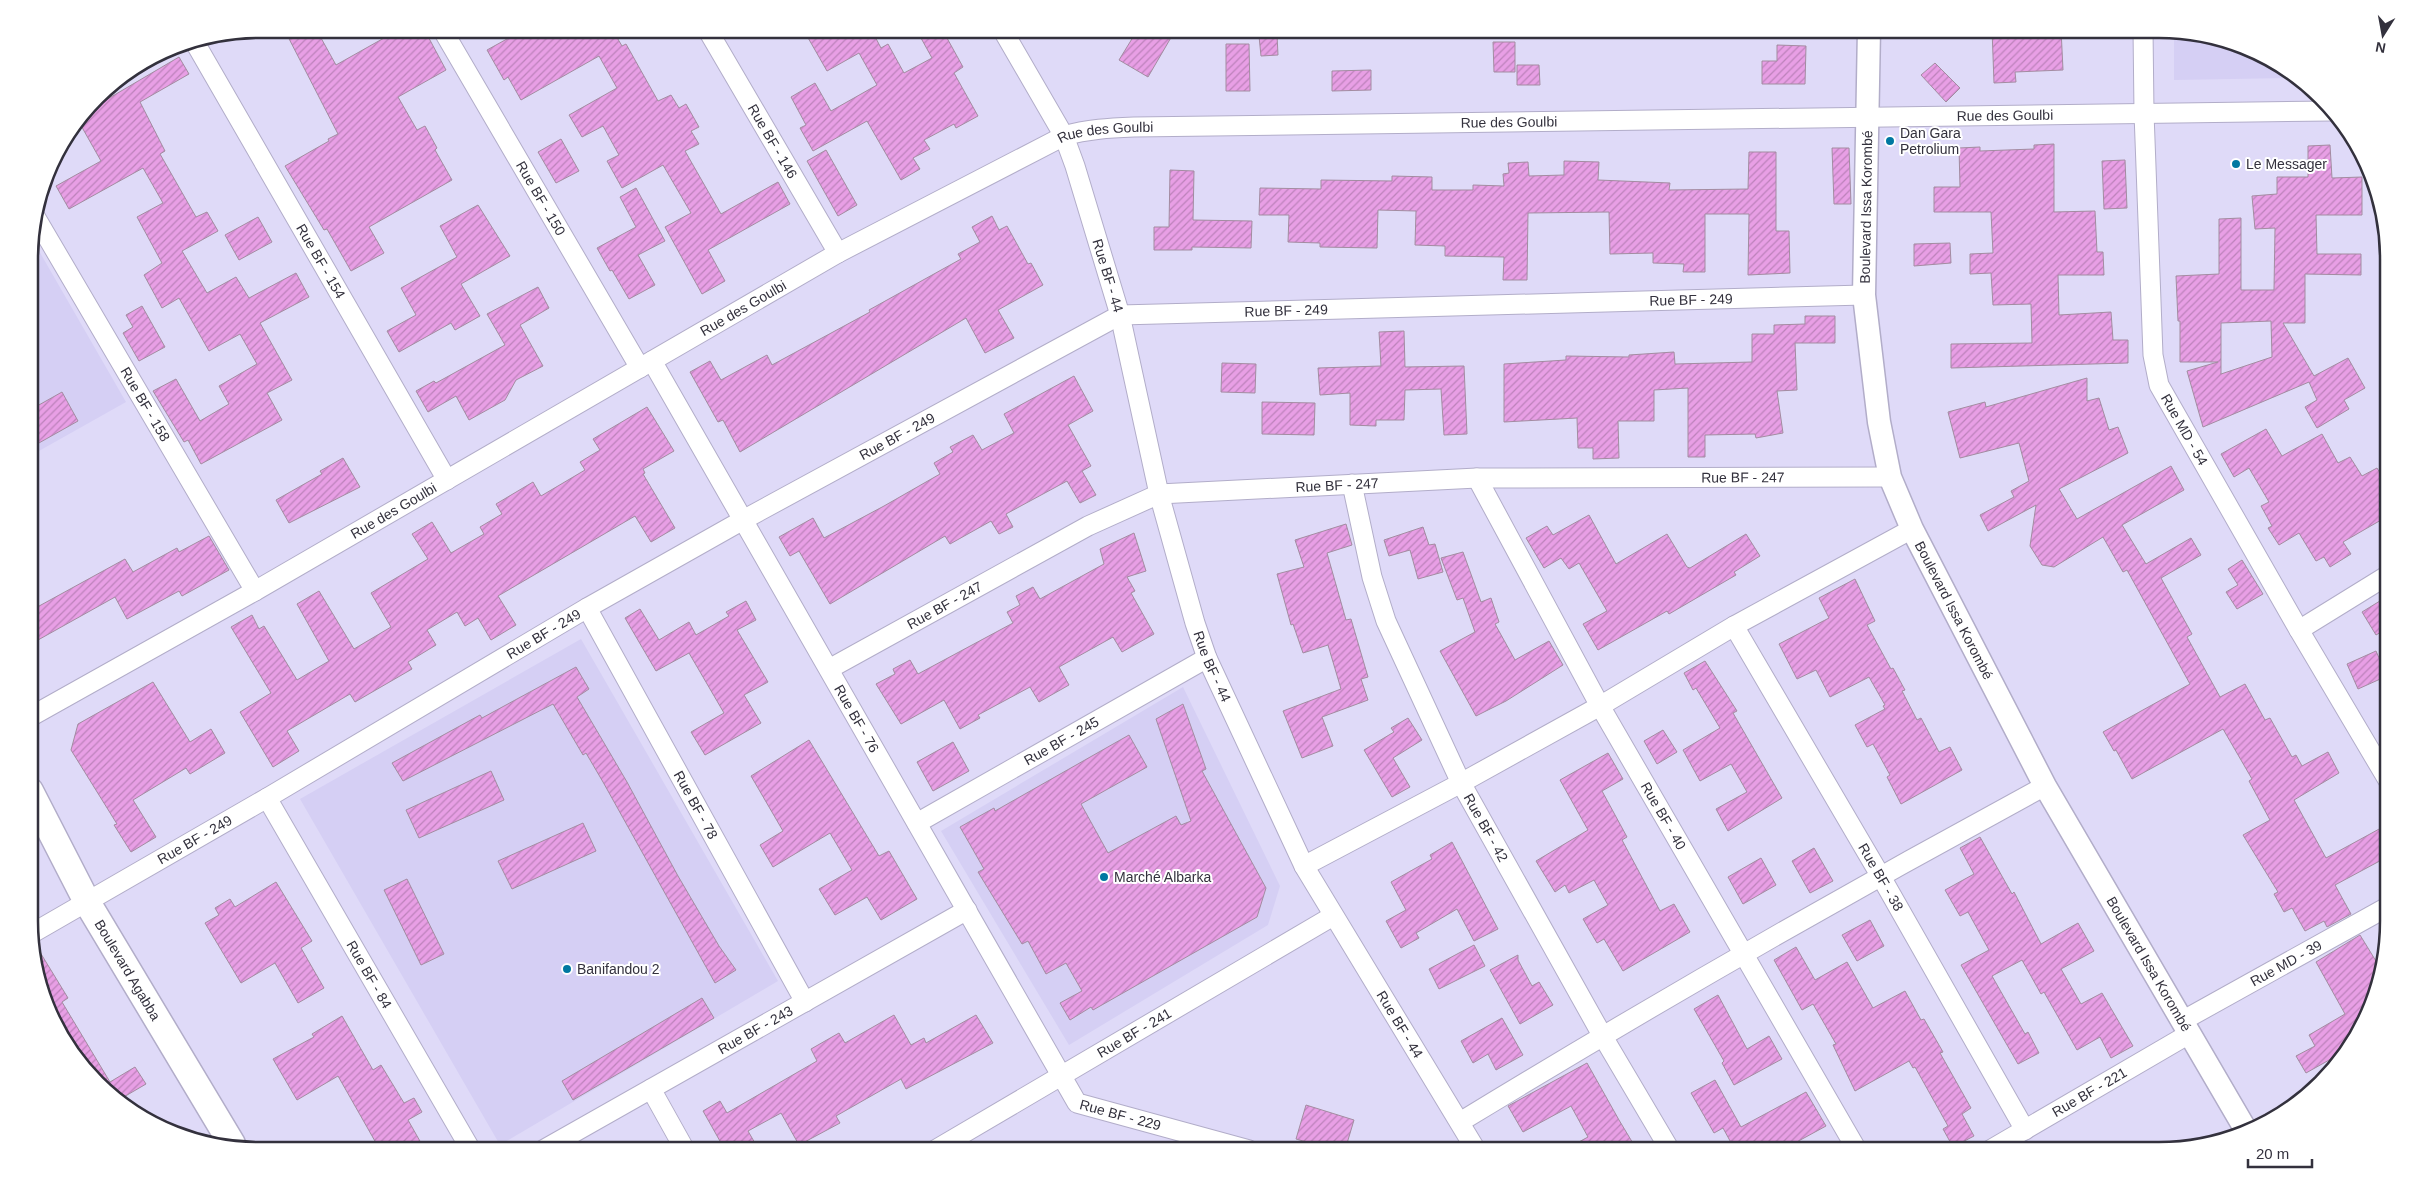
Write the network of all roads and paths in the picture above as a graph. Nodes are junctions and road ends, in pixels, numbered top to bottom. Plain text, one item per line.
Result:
1 (447, 38) edge
2 (712, 38) edge
3 (1007, 38) edge
4 (1869, 38) edge
5 (2143, 38) edge
6 (196, 46) edge
7 (2324, 111) edge
8 (2144, 113) junction
9 (1867, 116) junction
10 (1064, 136) junction
11 (40, 225) edge
12 (838, 253) junction
13 (1864, 295) junction
14 (1120, 315) junction
15 (646, 364) junction
16 (1890, 476) junction
17 (1477, 478) junction
18 (447, 480) junction
19 (1352, 484) junction
20 (1159, 494) junction
21 (743, 520) junction
22 (1912, 529) junction
23 (2380, 580) edge
24 (255, 591) junction
25 (587, 608) junction
26 (1734, 626) junction
27 (2299, 630) junction
28 (1207, 658) junction
29 (829, 670) junction
30 (1600, 706) junction
31 (38, 712) edge
32 (2380, 767) edge
33 (1461, 783) junction
34 (2045, 786) junction
35 (267, 798) junction
36 (38, 807) edge
37 (917, 823) junction
38 (1304, 866) junction
39 (1880, 875) junction
40 (87, 902) junction
41 (967, 910) junction
42 (2380, 911) edge
43 (1333, 916) junction
44 (38, 930) edge
45 (1742, 955) junction
46 (805, 1002) junction
47 (2185, 1028) junction
48 (1602, 1036) junction
49 (1062, 1077) junction
50 (651, 1089) junction
51 (1460, 1122) junction
52 (2243, 1125) edge
53 (2025, 1130) junction
54 (230, 1140) edge
55 (465, 1142) edge
56 (557, 1142) edge
57 (681, 1142) edge
58 (949, 1142) edge
59 (1220, 1142) edge
60 (1471, 1142) edge
61 (1665, 1142) edge
62 (1851, 1142) edge
63 (2004, 1142) edge

1 - 15 street, Rue BF - 150
2 - 12 street, Rue BF - 146
3 - 10 street, Rue BF - 44
4 - 9 street, Boulevard Issa Korombé
5 - 8 street, Rue MD - 54
6 - 18 street, Rue BF - 154
7 - 8 street, Rue des Goulbi
8 - 9 street, Rue des Goulbi
8 - 27 street, Rue MD - 54
9 - 10 street, Rue des Goulbi
9 - 13 street, Boulevard Issa Korombé
10 - 12 street, Rue des Goulbi
10 - 14 street, Rue BF - 44
11 - 24 street, Rue BF - 158
12 - 15 street, Rue des Goulbi
13 - 14 street, Rue BF - 249
13 - 16 street, Boulevard Issa Korombé
14 - 20 street, Rue BF - 44
14 - 21 street, Rue BF - 249
15 - 18 street, Rue des Goulbi
15 - 21 street, Rue BF - 76
16 - 17 street, Rue BF - 247
16 - 22 street, Boulevard Issa Korombé
17 - 19 street, Rue BF - 247
17 - 30 street, Rue BF - 40
18 - 24 street, Rue des Goulbi
19 - 20 street, Rue BF - 247
19 - 33 street, Rue BF - 42
20 - 28 street, Rue BF - 44
20 - 29 street, Rue BF - 247
21 - 25 street, Rue BF - 249
21 - 29 street, Rue BF - 76
22 - 26 street
22 - 34 street, Boulevard Issa Korombé
23 - 27 street
24 - 31 street, Rue des Goulbi
25 - 35 street, Rue BF - 249
25 - 46 street, Rue BF - 78
26 - 30 street
26 - 39 street, Rue BF - 38
27 - 32 street, Rue MD - 54
28 - 37 street, Rue BF - 245
28 - 38 street, Rue BF - 44
29 - 37 street, Rue BF - 76
30 - 33 street
30 - 45 street, Rue BF - 40
33 - 38 street
33 - 48 street, Rue BF - 42
34 - 39 street
34 - 47 street, Boulevard Issa Korombé
35 - 40 street, Rue BF - 249
35 - 55 street, Rue BF - 84
36 - 40 main road, Boulevard Agabba
37 - 41 street, Rue BF - 76
38 - 43 street, Rue BF - 44
39 - 45 street
39 - 53 street, Rue BF - 38
40 - 44 street, Rue BF - 249
40 - 54 main road, Boulevard Agabba
41 - 46 street, Rue BF - 243
41 - 49 street, Rue BF - 76
42 - 47 street, Rue MD - 39
43 - 49 street, Rue BF - 241
43 - 51 street, Rue BF - 44
45 - 48 street
45 - 62 street, Rue BF - 40
46 - 50 street, Rue BF - 243
47 - 52 street, Boulevard Issa Korombé
47 - 53 street, Rue BF - 221
48 - 51 street
48 - 61 street, Rue BF - 42
49 - 58 street, Rue BF - 241
49 - 59 street, Rue BF - 229
50 - 56 street, Rue BF - 243
50 - 57 street
51 - 60 street, Rue BF - 44
53 - 63 street, Rue BF - 221

